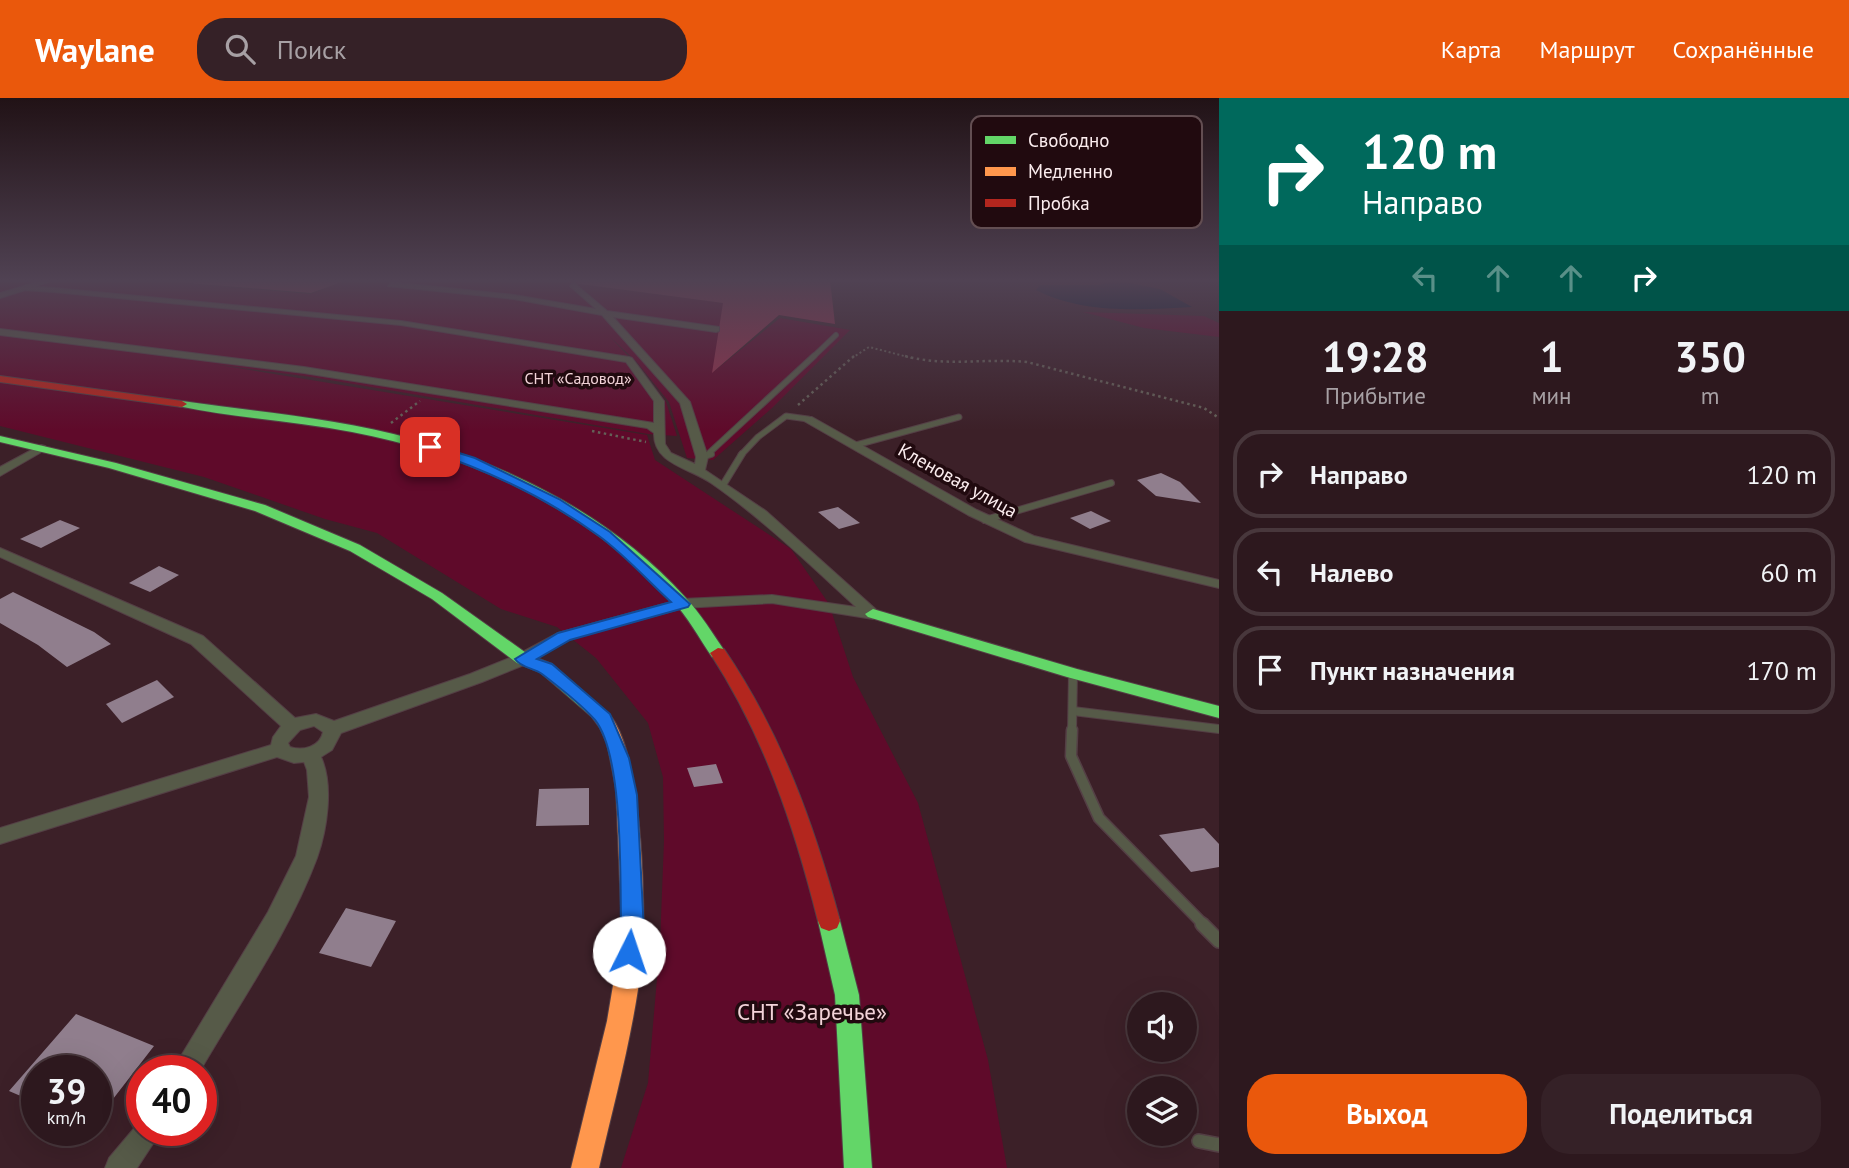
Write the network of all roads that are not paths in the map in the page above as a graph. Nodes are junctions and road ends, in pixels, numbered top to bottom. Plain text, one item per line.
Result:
1 (444, 330) edge
2 (619, 330) edge
3 (0, 332) edge
4 (836, 335) dead end
5 (0, 379) edge
6 (959, 417) dead end
7 (808, 419) joint
8 (660, 433) junction
9 (0, 439) edge
10 (856, 445) junction
11 (41, 448) junction
12 (701, 463) junction
13 (0, 472) edge
14 (1111, 483) dead end
15 (723, 485) junction
16 (985, 520) junction
17 (0, 552) edge
18 (1219, 584) edge
19 (682, 604) junction
20 (873, 614) junction
21 (523, 659) junction
22 (1073, 673) junction
23 (1073, 711) junction
24 (1219, 712) edge
25 (292, 726) junction
26 (332, 729) junction
27 (1219, 729) edge
28 (280, 748) junction
29 (310, 755) junction
30 (0, 836) edge
31 (1219, 941) edge
32 (195, 1055) edge
33 (1199, 1141) dead end
34 (1219, 1145) edge
35 (136, 1146) edge
36 (119, 1168) edge
37 (585, 1168) edge
38 (858, 1168) edge

1 - 8 street
2 - 12 street
3 - 8 street
4 - 12 lane
5 - 19 street
6 - 10 lane
7 - 10 street, Кленовая улица
7 - 15 lane
8 - 12 street
9 - 11 street
10 - 16 street, Кленовая улица
11 - 13 street
11 - 21 street
12 - 15 street
14 - 16 lane
15 - 20 street
16 - 18 street, Кленовая улица
17 - 25 street
19 - 20 street
19 - 21 street
19 - 38 street
20 - 22 street
21 - 26 street
21 - 37 street
22 - 23 lane
22 - 24 street
23 - 27 lane
23 - 31 lane
25 - 26 street
25 - 28 street
26 - 29 street
28 - 29 street
28 - 30 street
29 - 32 street
33 - 34 lane
35 - 36 street

